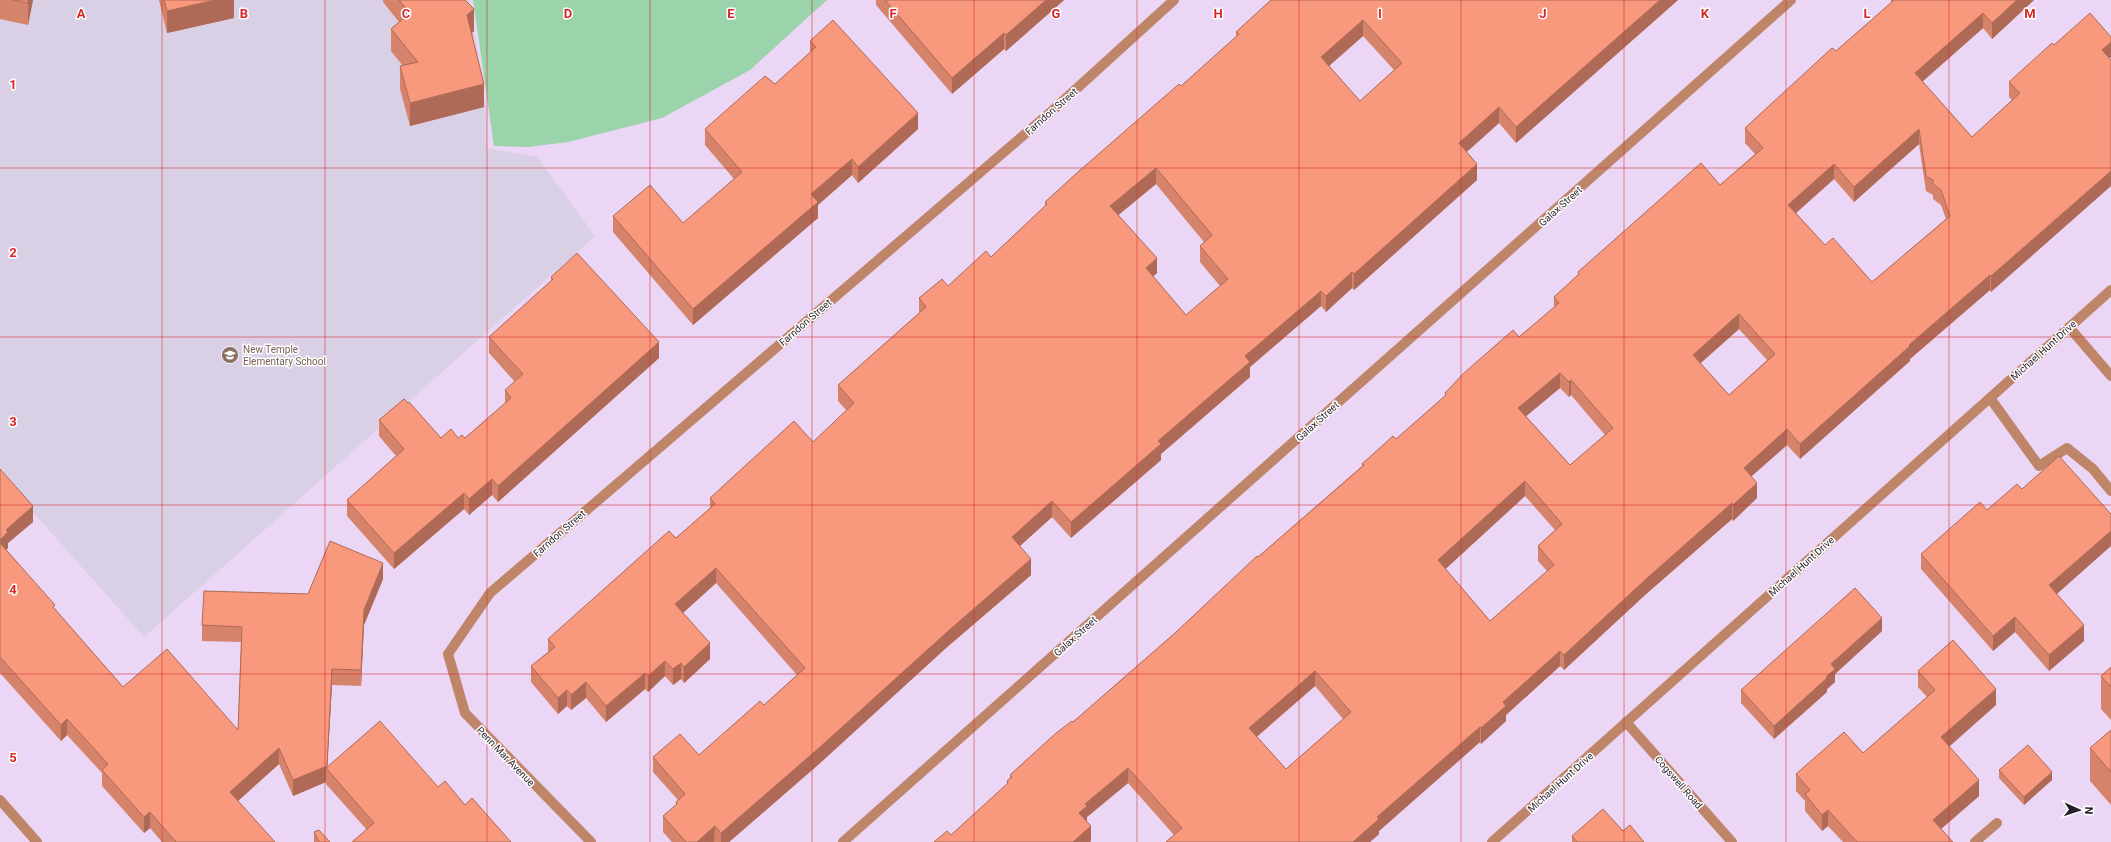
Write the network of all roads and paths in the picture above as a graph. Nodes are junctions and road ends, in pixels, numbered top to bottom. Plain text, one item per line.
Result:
1 (1174, 0) edge
2 (1791, 0) edge
3 (2111, 290) edge
4 (2069, 327) junction
5 (2111, 376) edge
6 (1990, 398) junction
7 (2111, 491) edge
8 (448, 654) joint
9 (1626, 722) junction
10 (0, 800) edge
11 (1997, 823) dead end
12 (37, 842) edge
13 (591, 842) edge
14 (844, 842) edge
15 (1492, 842) edge
16 (1732, 842) edge
17 (1975, 842) edge

1 - 8 street, Farndon Street
2 - 14 street, Galax Street
3 - 4 street, Michael Hunt Drive
4 - 5 street
4 - 6 street, Michael Hunt Drive
6 - 7 street
6 - 9 street, Michael Hunt Drive
8 - 13 street, Penn Mar Avenue
9 - 15 street, Michael Hunt Drive
9 - 16 street, Cogswell Road
10 - 12 street
11 - 17 street

